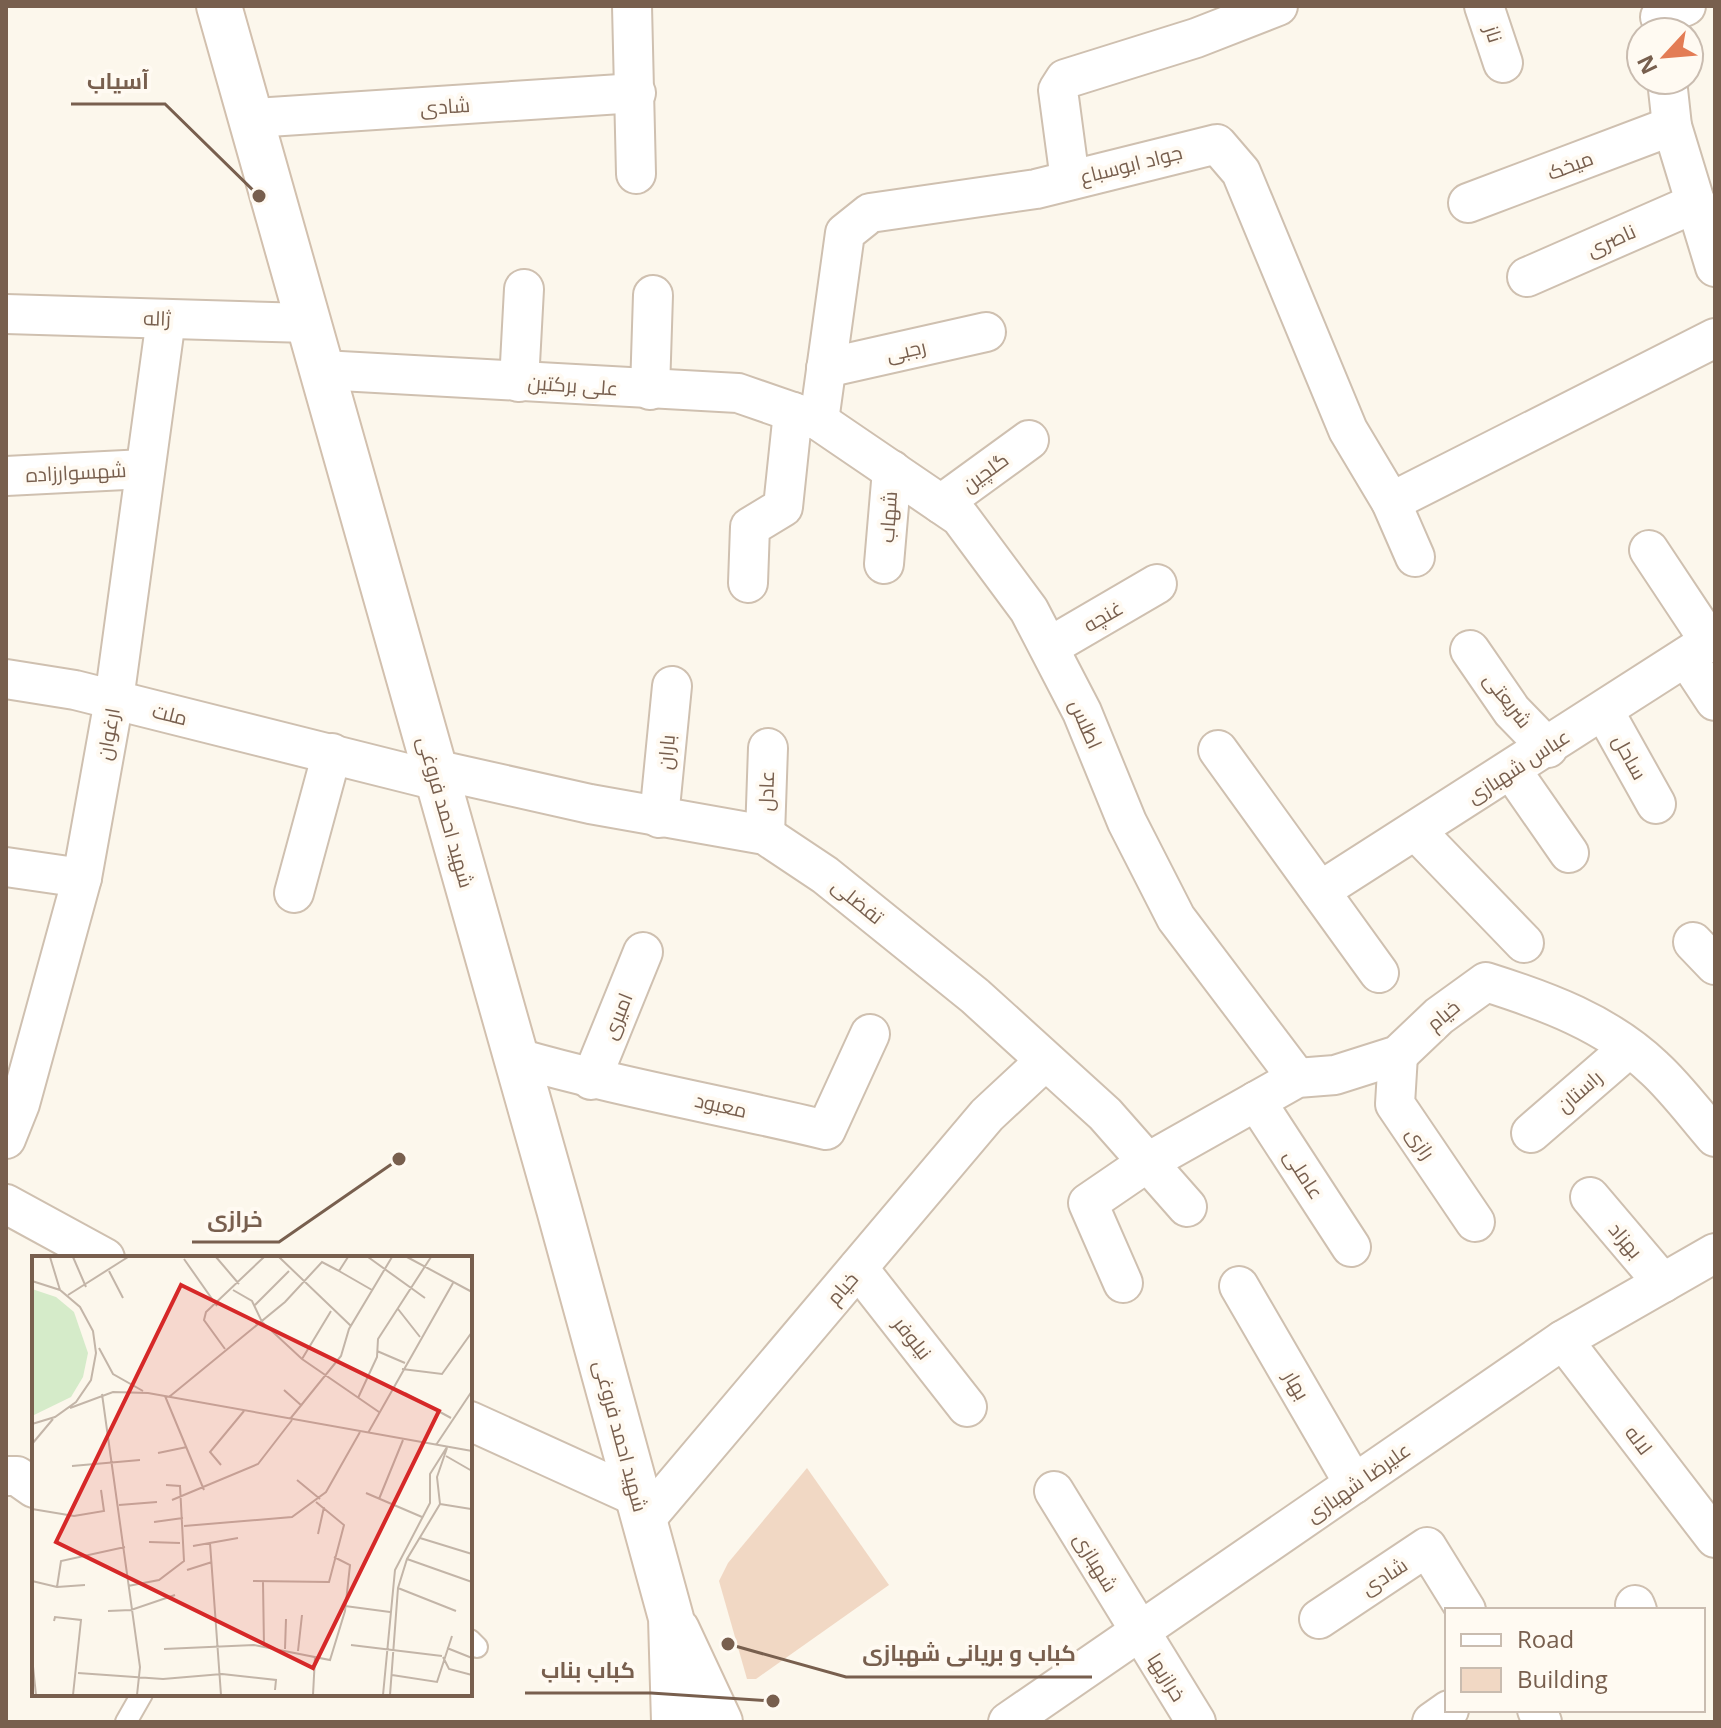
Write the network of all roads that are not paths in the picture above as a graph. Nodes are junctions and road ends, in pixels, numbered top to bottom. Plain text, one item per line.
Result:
1 (219, 6) edge
2 (632, 6) edge
3 (1278, 6) edge
4 (1484, 6) edge
5 (1503, 63) dead end
6 (636, 93) junction
7 (1669, 96) edge
8 (253, 118) junction
9 (1672, 126) junction
10 (636, 174) dead end
11 (1070, 180) junction
12 (1468, 203) dead end
13 (1696, 203) junction
14 (1715, 267) edge
15 (1527, 277) dead end
16 (524, 289) dead end
17 (653, 295) dead end
18 (6, 314) edge
19 (166, 319) junction
20 (308, 323) junction
21 (986, 332) dead end
22 (1715, 338) edge
23 (826, 368) junction
24 (322, 370) junction
25 (519, 382) junction
26 (650, 390) junction
27 (806, 416) junction
28 (1029, 440) dead end
29 (145, 469) junction
30 (892, 470) junction
31 (6, 476) edge
32 (1391, 502) junction
33 (941, 504) junction
34 (1649, 550) dead end
35 (1415, 557) dead end
36 (884, 564) dead end
37 (748, 583) dead end
38 (1157, 584) dead end
39 (1704, 646) edge
40 (1049, 647) junction
41 (1470, 650) dead end
42 (6, 679) edge
43 (672, 686) dead end
44 (114, 700) junction
45 (1715, 701) edge
46 (1604, 711) junction
47 (768, 748) dead end
48 (1548, 748) junction
49 (1218, 750) dead end
50 (332, 753) junction
51 (1512, 771) junction
52 (436, 775) junction
53 (1656, 804) dead end
54 (659, 818) junction
55 (1416, 831) junction
56 (765, 835) junction
57 (1569, 853) dead end
58 (6, 867) edge
59 (82, 878) junction
60 (1320, 891) junction
61 (294, 893) dead end
62 (1524, 943) dead end
63 (643, 952) dead end
64 (1379, 973) dead end
65 (870, 1034) dead end
66 (1628, 1049) junction
67 (1398, 1055) junction
68 (514, 1057) junction
69 (1045, 1061) junction
70 (1297, 1078) junction
71 (591, 1080) junction
72 (1256, 1101) junction
73 (1531, 1133) dead end
74 (1715, 1137) edge
75 (6, 1139) edge
76 (1148, 1162) junction
77 (1590, 1197) dead end
78 (6, 1204) edge
79 (1187, 1207) dead end
80 (1475, 1222) dead end
81 (1351, 1247) dead end
82 (1715, 1253) edge
83 (101, 1256) edge
84 (858, 1268) junction
85 (1123, 1283) dead end
86 (1663, 1283) junction
87 (1239, 1286) dead end
88 (1563, 1340) junction
89 (967, 1407) dead end
90 (472, 1422) edge
91 (1354, 1484) junction
92 (1054, 1491) dead end
93 (641, 1509) junction
94 (1715, 1538) edge
95 (1465, 1608) edge
96 (671, 1618) junction
97 (1319, 1619) dead end
98 (1139, 1632) junction
99 (141, 1696) edge
100 (126, 1722) edge
101 (674, 1722) edge
102 (720, 1722) edge
103 (1008, 1722) edge
104 (1196, 1722) edge

1 - 8 main road, شهید احمد فروغی
2 - 6 street
3 - 11 street
4 - 5 street, ناز
6 - 8 street, شادی
6 - 10 street
7 - 9 street
8 - 20 main road, شهید احمد فروغی
9 - 12 street, میخک
9 - 13 street
11 - 23 street, جواد ابوسباع
11 - 32 street, جواد ابوسباع
13 - 14 street
13 - 15 street, ناصری
16 - 25 street
17 - 26 street
18 - 19 street, ژاله
19 - 20 street, ژاله
19 - 29 street, ارغوان
20 - 24 main road, شهید احمد فروغی
21 - 23 street, رجبی
22 - 32 street
23 - 27 street, جواد ابوسباع
24 - 25 street, علی برکتین
24 - 52 main road, شهید احمد فروغی
25 - 26 street, علی برکتین
26 - 27 street, علی برکتین
27 - 30 street, اطلس
27 - 37 street, جواد ابوسباع
28 - 33 street, گلچین
29 - 31 street, شهسوارزاده
29 - 44 street, ارغوان
30 - 33 street, اطلس
30 - 36 street, شهاب
32 - 35 street, جواد ابوسباع
33 - 40 street, اطلس
34 - 39 street
38 - 40 street, غنچه
39 - 45 street
39 - 46 street, عباس شهبازی
40 - 70 street, اطلس
41 - 48 street, شریعتی
42 - 44 street, ملت
43 - 54 street, باران
44 - 50 street, ملت
44 - 59 street, ارغوان
46 - 48 street, عباس شهبازی
46 - 53 street, ساحل
47 - 56 street, عادل
48 - 51 street, عباس شهبازی
49 - 60 street
50 - 52 street, ملت
50 - 61 street
51 - 55 street, عباس شهبازی
51 - 57 street
52 - 54 street, تفضلی
52 - 68 main road, شهید احمد فروغی
54 - 56 street, تفضلی
55 - 60 street, عباس شهبازی
55 - 62 street
56 - 69 street, تفضلی
58 - 59 street
59 - 75 street, ارغوان
60 - 64 street
63 - 71 street, امیری
65 - 71 street, معبود
66 - 67 street, خیام
66 - 73 street, راستان
66 - 74 street, خیام
67 - 70 street, خیام
67 - 80 street, رازی
68 - 71 street, معبود
68 - 93 main road, شهید احمد فروغی
69 - 76 street, تفضلی
69 - 84 street, خیام
70 - 72 street, خیام
72 - 76 street, خیام
72 - 81 street, عاملی
76 - 79 street, تفضلی
76 - 85 street, خیام
77 - 86 street, بهزاد
78 - 83 street
82 - 86 street, علیرضا شهبازی
84 - 89 street, نیلوفر
84 - 93 street, خیام
86 - 88 street, علیرضا شهبازی
87 - 91 street, بهار
88 - 91 street, علیرضا شهبازی
88 - 94 street, لاله
90 - 93 street
91 - 98 street, علیرضا شهبازی
92 - 98 street, شهبازی
93 - 96 main road, شهید احمد فروغی
95 - 97 street, شادی
96 - 101 main road
96 - 102 main road
98 - 103 street, علیرضا شهبازی
98 - 104 street, خرازیها
99 - 100 lane

